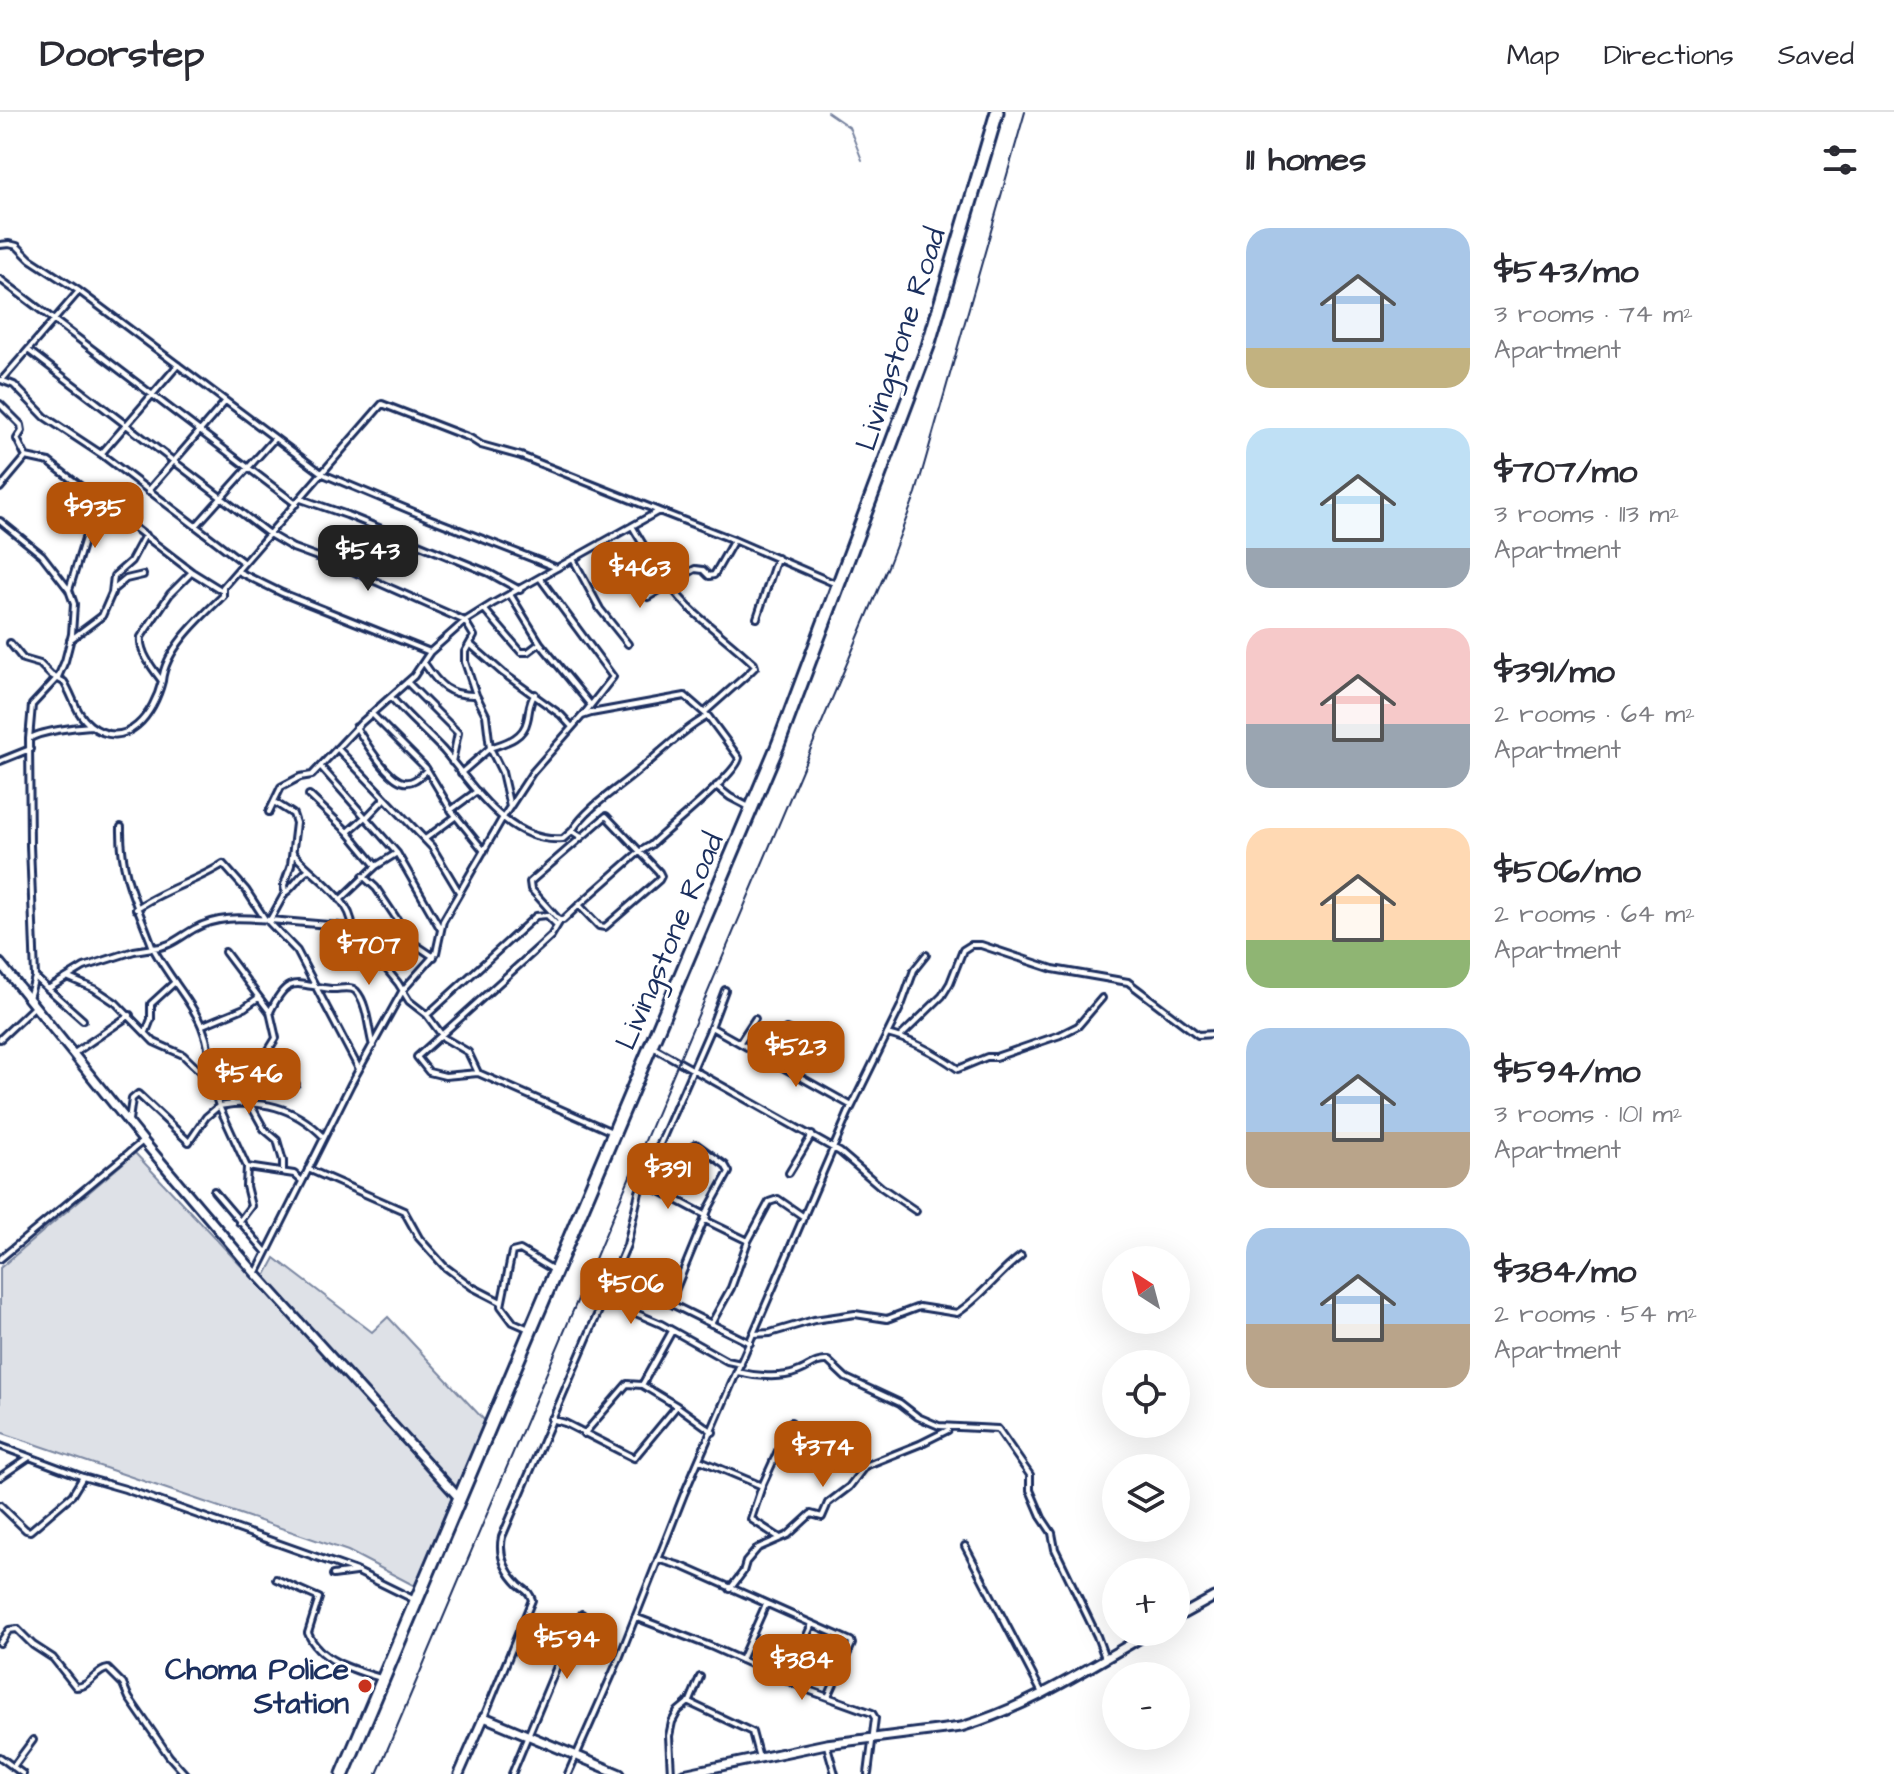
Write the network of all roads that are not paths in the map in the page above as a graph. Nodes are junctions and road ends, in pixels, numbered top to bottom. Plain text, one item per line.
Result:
1 (997, 112) edge
2 (0, 245) edge
3 (0, 279) edge
4 (79, 291) junction
5 (55, 320) junction
6 (28, 350) junction
7 (178, 365) junction
8 (1, 381) edge
9 (152, 394) junction
10 (226, 402) junction
11 (0, 404) edge
12 (127, 425) junction
13 (200, 431) junction
14 (275, 439) junction
15 (101, 454) junction
16 (26, 457) junction
17 (175, 461) junction
18 (248, 468) junction
19 (323, 474) junction
20 (0, 488) edge
21 (148, 491) junction
22 (221, 496) junction
23 (97, 499) junction
24 (301, 499) junction
25 (296, 504) junction
26 (659, 511) junction
27 (0, 521) edge
28 (196, 526) junction
29 (632, 526) junction
30 (269, 534) junction
31 (145, 535) junction
32 (734, 540) junction
33 (601, 543) junction
34 (777, 558) junction
35 (573, 559) junction
36 (244, 563) junction
37 (557, 568) junction
38 (237, 571) junction
39 (192, 572) junction
40 (143, 575) dead end
41 (540, 578) junction
42 (670, 584) junction
43 (838, 585) junction
44 (69, 590) junction
45 (221, 590) junction
46 (520, 590) junction
47 (112, 591) junction
48 (511, 596) junction
49 (484, 609) junction
50 (757, 618) dead end
51 (465, 621) junction
52 (70, 640) junction
53 (10, 643) dead end
54 (540, 643) junction
55 (628, 644) dead end
56 (471, 645) junction
57 (430, 652) junction
58 (424, 663) junction
59 (58, 677) junction
60 (162, 681) junction
61 (407, 682) junction
62 (535, 694) junction
63 (476, 695) junction
64 (391, 697) junction
65 (590, 704) junction
66 (371, 713) junction
67 (706, 714) junction
68 (582, 716) junction
69 (91, 726) junction
70 (356, 727) junction
71 (572, 727) junction
72 (29, 739) junction
73 (337, 748) junction
74 (490, 748) junction
75 (30, 749) junction
76 (0, 761) edge
77 (452, 762) junction
78 (321, 767) junction
79 (427, 770) junction
80 (461, 773) junction
81 (716, 786) junction
82 (477, 791) junction
83 (309, 795) dead end
84 (384, 799) junction
85 (274, 801) junction
86 (510, 807) junction
87 (752, 808) junction
88 (451, 810) junction
89 (269, 812) dead end
90 (366, 817) junction
91 (456, 817) junction
92 (502, 819) junction
93 (121, 827) dead end
94 (572, 831) junction
95 (348, 832) junction
96 (581, 837) junction
97 (425, 839) junction
98 (484, 851) junction
99 (639, 852) junction
100 (293, 853) junction
101 (397, 853) junction
102 (376, 866) junction
103 (309, 870) junction
104 (363, 876) junction
105 (285, 893) junction
106 (459, 893) junction
107 (340, 900) junction
108 (579, 905) junction
109 (136, 909) junction
110 (267, 919) junction
111 (558, 923) junction
112 (352, 927) junction
113 (440, 928) junction
114 (153, 948) junction
115 (225, 952) dead end
116 (926, 955) dead end
117 (434, 957) junction
118 (0, 963) edge
119 (35, 977) junction
120 (69, 978) junction
121 (175, 982) junction
122 (313, 984) junction
123 (48, 989) junction
124 (403, 990) junction
125 (725, 990) dead end
126 (29, 998) junction
127 (258, 998) junction
128 (1102, 998) dead end
129 (35, 1006) junction
130 (270, 1012) junction
131 (130, 1015) junction
132 (427, 1015) junction
133 (755, 1019) dead end
134 (83, 1020) dead end
135 (203, 1025) junction
136 (711, 1027) junction
137 (786, 1029) dead end
138 (146, 1033) junction
139 (887, 1034) junction
140 (1214, 1034) edge
141 (442, 1036) junction
142 (900, 1037) junction
143 (0, 1039) edge
144 (740, 1042) junction
145 (650, 1045) junction
146 (373, 1046) junction
147 (73, 1054) junction
148 (255, 1065) junction
149 (359, 1069) junction
150 (692, 1069) junction
151 (794, 1071) junction
152 (478, 1073) junction
153 (211, 1082) junction
154 (296, 1084) dead end
155 (249, 1102) junction
156 (231, 1104) junction
157 (219, 1106) junction
158 (852, 1106) junction
159 (129, 1123) junction
160 (614, 1133) junction
161 (812, 1135) junction
162 (324, 1137) junction
163 (143, 1141) junction
164 (696, 1144) dead end
165 (834, 1148) junction
166 (247, 1167) junction
167 (308, 1169) junction
168 (283, 1172) junction
169 (789, 1173) dead end
170 (302, 1181) junction
171 (643, 1182) junction
172 (214, 1191) dead end
173 (916, 1211) dead end
174 (804, 1217) junction
175 (706, 1218) junction
176 (239, 1222) junction
177 (748, 1241) junction
178 (266, 1252) junction
179 (1021, 1256) dead end
180 (0, 1259) edge
181 (554, 1271) junction
182 (256, 1274) junction
183 (613, 1275) junction
184 (603, 1299) junction
185 (501, 1302) junction
186 (670, 1303) junction
187 (711, 1324) junction
188 (530, 1330) junction
189 (672, 1331) junction
190 (754, 1334) junction
191 (750, 1343) junction
192 (741, 1364) junction
193 (737, 1372) junction
194 (642, 1385) junction
195 (677, 1406) junction
196 (551, 1419) junction
197 (791, 1422) dead end
198 (950, 1428) junction
199 (713, 1432) junction
200 (584, 1434) junction
201 (0, 1446) edge
202 (29, 1457) junction
203 (700, 1460) junction
204 (0, 1477) edge
205 (83, 1477) junction
206 (762, 1486) junction
207 (459, 1498) junction
208 (0, 1505) edge
209 (782, 1538) junction
210 (965, 1546) dead end
211 (658, 1559) junction
212 (358, 1572) junction
213 (333, 1575) dead end
214 (276, 1579) dead end
215 (730, 1589) junction
216 (1214, 1597) edge
217 (417, 1601) junction
218 (766, 1604) junction
219 (1190, 1610) edge
220 (582, 1614) dead end
221 (635, 1617) junction
222 (812, 1624) junction
223 (0, 1643) edge
224 (1126, 1646) edge
225 (1105, 1658) junction
226 (741, 1661) junction
227 (700, 1677) dead end
228 (383, 1679) junction
229 (787, 1681) junction
230 (1042, 1693) junction
231 (828, 1697) junction
232 (688, 1702) junction
233 (484, 1717) junction
234 (528, 1735) junction
235 (872, 1738) junction
236 (33, 1740) dead end
237 (826, 1744) junction
238 (576, 1756) junction
239 (0, 1757) edge
240 (759, 1758) junction
241 (13, 1767) junction
242 (23, 1774) edge
243 (185, 1774) edge
244 (343, 1774) edge
245 (459, 1774) edge
246 (512, 1774) edge
247 (568, 1774) edge
248 (620, 1774) edge
249 (671, 1774) edge
250 (683, 1774) edge
251 (835, 1774) edge
252 (868, 1774) edge

1 - 43 highway, Livingstone Road
2 - 4 street
3 - 5 street
4 - 5 street
4 - 7 street
5 - 6 street
5 - 9 street
6 - 8 street
6 - 12 street
7 - 9 street
7 - 10 street
8 - 15 street
9 - 12 street
9 - 13 street
10 - 13 street
10 - 14 street
11 - 16 street
12 - 15 street
12 - 17 street
13 - 17 street
13 - 18 street
14 - 18 street
14 - 19 street
15 - 21 street
16 - 20 street
16 - 23 street
17 - 21 street
17 - 22 street
18 - 22 street
18 - 25 street
19 - 24 street
19 - 26 street
19 - 37 street
21 - 28 street
22 - 28 street
22 - 30 street
23 - 31 street
23 - 44 street
24 - 25 street
24 - 46 street
25 - 30 street
26 - 29 street
26 - 32 street
27 - 44 street
28 - 36 street
29 - 33 street
29 - 42 street
30 - 36 street
30 - 51 street
31 - 39 street
31 - 47 street
32 - 34 street
32 - 42 street
33 - 35 street
33 - 42 street
34 - 43 street
34 - 50 street
35 - 37 street
35 - 55 street
36 - 38 street
37 - 41 street
38 - 45 street
38 - 57 street
39 - 45 street
39 - 60 street
40 - 47 street
41 - 46 street
41 - 65 street
42 - 67 street
43 - 87 highway, Livingstone Road
44 - 52 street
45 - 60 street
46 - 48 street
47 - 52 street
48 - 49 street
48 - 54 street
49 - 51 street
49 - 54 street
51 - 56 street
51 - 57 street
52 - 59 street
53 - 59 street
54 - 65 street
56 - 62 street
56 - 63 street
57 - 58 street
58 - 61 street
58 - 63 street
59 - 69 street
59 - 72 street
60 - 69 street
61 - 64 street
61 - 77 street
62 - 71 street
62 - 74 street
63 - 74 street
64 - 66 street
64 - 77 street
65 - 68 street
66 - 70 street
66 - 79 street
67 - 68 street
67 - 81 street
67 - 94 street
68 - 71 street
69 - 72 street
70 - 73 street
70 - 79 street
71 - 86 street
72 - 75 street
73 - 78 street
73 - 84 street
74 - 80 street
74 - 86 street
75 - 76 street
75 - 119 street
77 - 80 street
78 - 85 street
78 - 90 street
79 - 88 street
80 - 82 street
81 - 87 street
81 - 99 street
82 - 88 street
82 - 92 street
83 - 95 street
84 - 90 street
84 - 97 street
85 - 89 street
85 - 100 street
86 - 92 street
87 - 145 highway, Livingstone Road
88 - 91 street
90 - 95 street
90 - 101 street
91 - 97 street
91 - 98 street
92 - 94 street
92 - 98 street
93 - 109 street
94 - 96 street
95 - 102 street
96 - 99 street
96 - 111 street
97 - 106 street
98 - 106 street
99 - 108 street
99 - 108 street
100 - 103 street
100 - 105 street
101 - 102 street
101 - 113 street
102 - 104 street
103 - 105 street
103 - 107 street
104 - 107 street
104 - 117 street
105 - 110 street
106 - 113 street
107 - 112 street
108 - 111 street
109 - 110 street
109 - 114 street
110 - 112 street
110 - 114 street
110 - 122 street
111 - 132 street
111 - 141 street
112 - 124 street
113 - 117 street
114 - 120 street
114 - 121 street
115 - 127 street
116 - 139 street
117 - 124 street
118 - 126 street
119 - 123 street
119 - 126 street
120 - 123 street
120 - 131 street
121 - 135 street
121 - 138 street
122 - 130 street
122 - 146 street
122 - 149 street
123 - 134 street
124 - 132 street
124 - 146 street
125 - 136 street
126 - 129 street
127 - 130 street
127 - 135 street
128 - 142 street
129 - 143 street
129 - 147 street
130 - 148 street
131 - 138 street
131 - 147 street
132 - 141 street
133 - 144 street
135 - 153 street
136 - 144 street
136 - 150 street
137 - 151 street
138 - 153 street
139 - 142 street
139 - 158 street
140 - 142 street
141 - 152 street
141 - 152 street
144 - 151 street
145 - 150 street
145 - 160 highway, Livingstone Road
146 - 149 street
147 - 159 street
148 - 154 street
148 - 156 street
149 - 162 street
150 - 161 street
150 - 171 street
151 - 158 street
152 - 160 street
153 - 157 street
155 - 156 street
155 - 162 street
155 - 168 street
156 - 157 street
157 - 159 street
157 - 166 street
158 - 165 street
159 - 163 street
160 - 181 highway, Livingstone Road
161 - 165 street
161 - 169 street
162 - 167 street
163 - 180 street
163 - 182 street
164 - 175 street
165 - 173 street
165 - 174 street
166 - 168 street
166 - 176 street
167 - 170 street
167 - 185 street
168 - 170 street
170 - 178 street
171 - 175 street
171 - 183 street
172 - 176 street
174 - 177 street
174 - 190 street
175 - 177 street
175 - 186 street
176 - 178 street
177 - 187 street
178 - 182 street
179 - 190 street
181 - 185 street
181 - 188 highway, Livingstone Road
182 - 207 street
183 - 184 street
183 - 186 street
184 - 189 street
184 - 196 street
185 - 188 street
186 - 187 street
187 - 191 street
188 - 207 highway, Livingstone Road
189 - 192 street
189 - 194 street
190 - 191 street
191 - 192 street
192 - 193 street
193 - 198 street
193 - 199 street
194 - 195 street
194 - 200 street
195 - 199 street
195 - 200 street
196 - 200 street
196 - 233 street
197 - 206 street
198 - 209 street
198 - 225 street
199 - 203 street
201 - 202 street
202 - 204 street
202 - 205 street
203 - 206 street
203 - 211 street
205 - 208 street
205 - 212 street
206 - 209 street
207 - 217 highway, Livingstone Road
209 - 215 street
210 - 230 street
211 - 215 street
211 - 221 street
212 - 213 street
212 - 217 street
214 - 228 street
215 - 218 street
216 - 219 street
217 - 228 highway, Livingstone Road
218 - 222 street
218 - 226 street
220 - 234 street
221 - 226 street
221 - 238 street
222 - 229 street
222 - 231 street
223 - 243 street
224 - 225 street
225 - 230 street
226 - 229 street
227 - 232 street
228 - 244 highway, Livingstone Road
229 - 231 street
230 - 235 street
231 - 235 street
232 - 240 street
232 - 249 street
233 - 234 street
233 - 245 street
234 - 238 street
234 - 246 street
235 - 237 street
235 - 252 street
236 - 241 street
237 - 240 street
237 - 251 street
238 - 247 street
238 - 248 street
239 - 241 street
240 - 250 street
241 - 242 street

